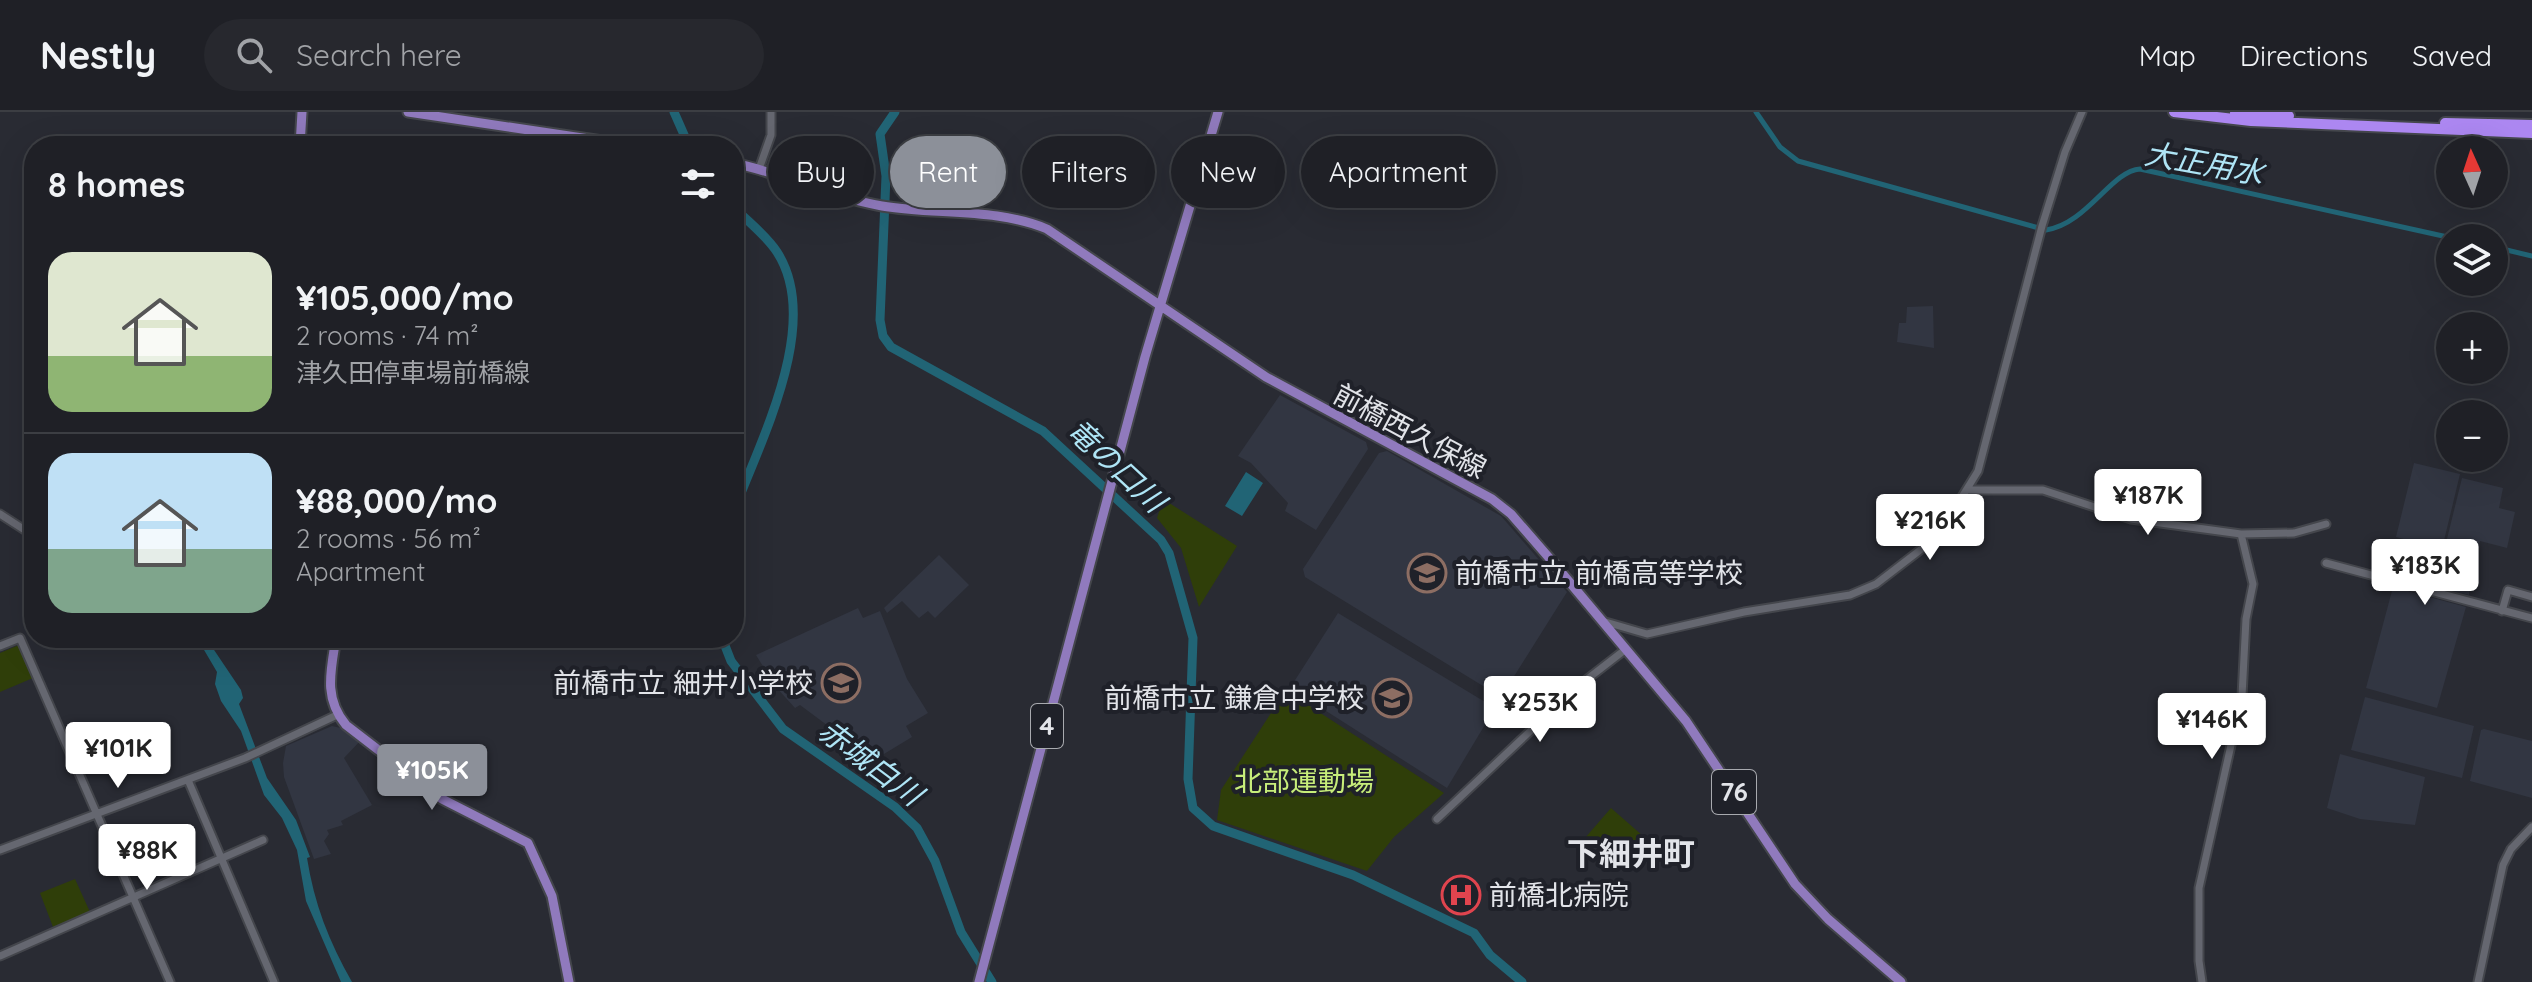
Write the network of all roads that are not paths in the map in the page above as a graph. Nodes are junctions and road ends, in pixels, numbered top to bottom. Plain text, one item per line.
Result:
1 (302, 112) edge
2 (408, 112) edge
3 (771, 112) edge
4 (1218, 112) edge
5 (2082, 112) edge
6 (2174, 112) edge
7 (2235, 112) edge
8 (2532, 125) edge
9 (2532, 133) edge
10 (301, 136) edge
11 (569, 136) edge
12 (744, 165) edge
13 (759, 169) junction
14 (1161, 303) junction
15 (1968, 490) junction
16 (0, 514) edge
17 (2326, 524) dead end
18 (24, 530) edge
19 (2241, 534) junction
20 (2326, 563) dead end
21 (2532, 597) edge
22 (2502, 611) junction
23 (2532, 618) edge
24 (1600, 620) junction
25 (0, 646) edge
26 (24, 647) edge
27 (24, 648) edge
28 (334, 648) edge
29 (1626, 649) junction
30 (337, 715) junction
31 (188, 780) junction
32 (97, 814) junction
33 (1437, 819) dead end
34 (2532, 827) edge
35 (263, 840) dead end
36 (0, 850) edge
37 (222, 860) junction
38 (133, 899) junction
39 (0, 956) edge
40 (980, 981) edge
41 (170, 982) edge
42 (274, 982) edge
43 (569, 982) edge
44 (1901, 982) edge
45 (2202, 982) edge
46 (2478, 982) edge

1 - 10 main road
2 - 11 main road
3 - 13 street
4 - 14 main road, 4
5 - 15 street
6 - 9 highway
7 - 8 highway
12 - 13 main road, 前橋西久保線 / 76
13 - 14 main road, 前橋西久保線 / 76
14 - 24 main road, 前橋西久保線 / 76
14 - 40 main road, 4
15 - 19 street
15 - 24 street
16 - 18 street
17 - 19 street
19 - 45 street
20 - 22 street
21 - 22 street
22 - 23 street
24 - 29 main road, 前橋西久保線 / 76
25 - 26 street
27 - 32 street
28 - 30 main road
29 - 33 street
29 - 44 main road, 前橋西久保線 / 76
30 - 31 street
30 - 43 main road
31 - 32 street
31 - 37 street
32 - 36 street
32 - 38 street
34 - 46 street
35 - 37 street
37 - 38 street
37 - 42 street
38 - 39 street
38 - 41 street

